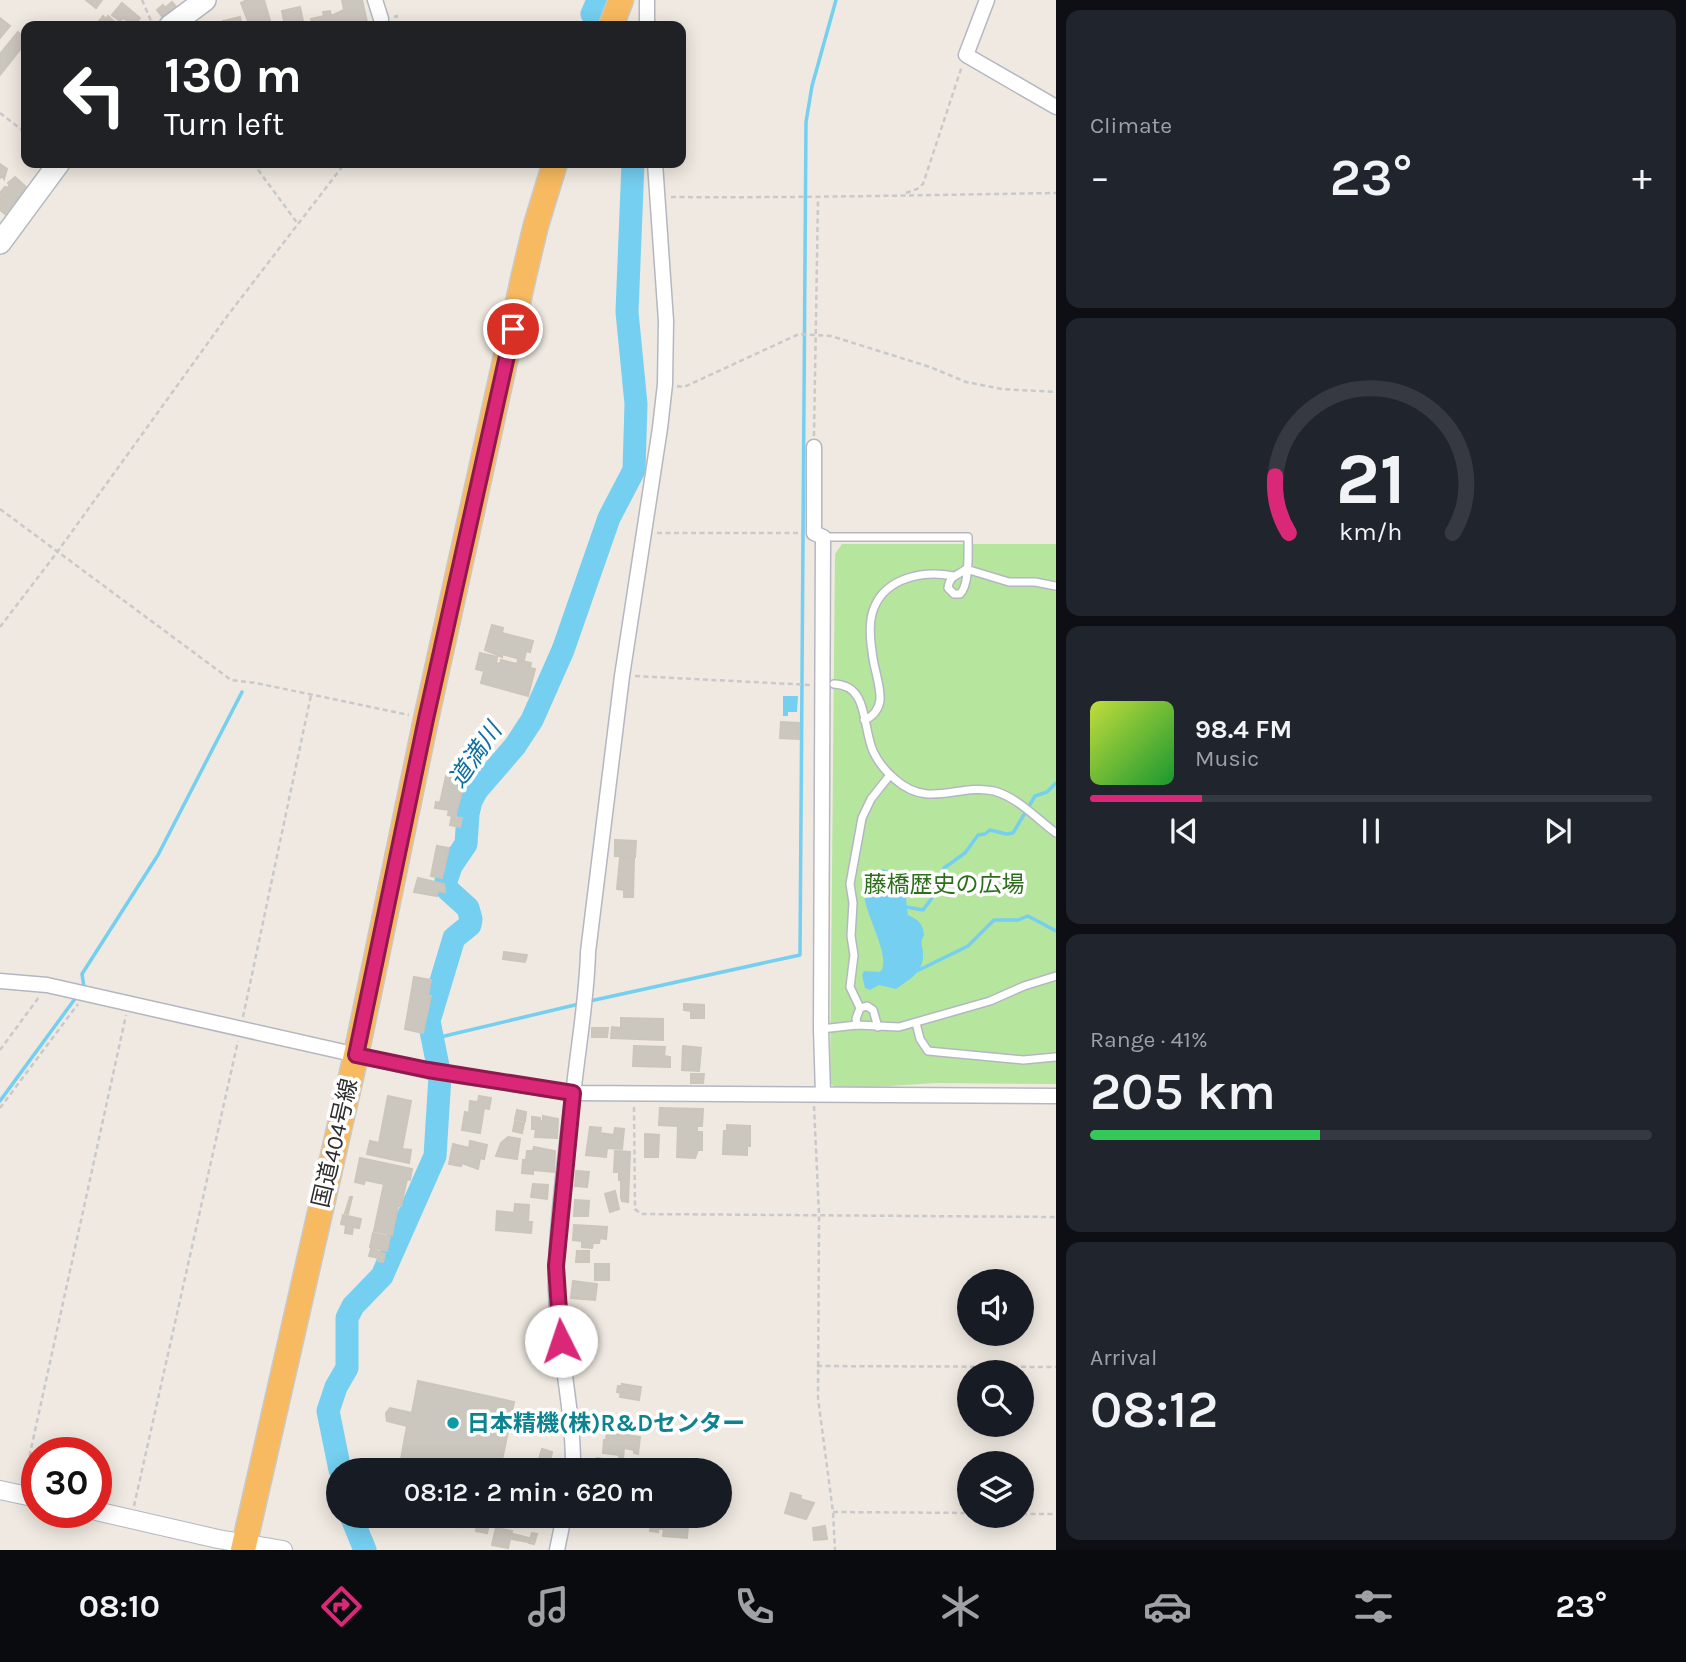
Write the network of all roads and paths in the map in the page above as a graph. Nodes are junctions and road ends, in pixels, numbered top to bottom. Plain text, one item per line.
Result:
1 (142, 0) edge
2 (205, 0) edge
3 (375, 0) edge
4 (621, 0) edge
5 (647, 0) edge
6 (987, 0) edge
7 (380, 19) dead end
8 (152, 21) edge
9 (177, 21) edge
10 (613, 21) edge
11 (647, 21) edge
12 (966, 55) junction
13 (1056, 107) edge
14 (0, 113) edge
15 (21, 129) edge
16 (55, 168) edge
17 (257, 168) edge
18 (341, 168) edge
19 (553, 168) edge
20 (655, 168) edge
21 (1056, 193) edge
22 (902, 194) junction
23 (658, 196) junction
24 (818, 198) junction
25 (298, 224) junction
26 (0, 243) edge
27 (817, 336) junction
28 (665, 384) junction
29 (1056, 392) edge
30 (814, 447) joint
31 (0, 509) edge
32 (643, 533) junction
33 (819, 535) junction
34 (58, 551) junction
35 (966, 569) junction
36 (953, 576) junction
37 (1056, 586) edge
38 (0, 628) edge
39 (622, 676) junction
40 (829, 685) junction
41 (312, 695) junction
42 (426, 719) junction
43 (864, 720) junction
44 (890, 775) junction
45 (1056, 833) edge
46 (1056, 976) edge
47 (0, 981) edge
48 (47, 985) junction
49 (85, 995) junction
50 (129, 1004) junction
51 (860, 1009) junction
52 (916, 1023) junction
53 (857, 1025) junction
54 (878, 1027) junction
55 (241, 1028) junction
56 (821, 1029) junction
57 (0, 1051) edge
58 (356, 1055) junction
59 (1056, 1057) edge
60 (573, 1093) junction
61 (634, 1093) junction
62 (818, 1094) junction
63 (1056, 1096) edge
64 (0, 1108) edge
65 (819, 1214) junction
66 (1056, 1217) edge
67 (817, 1366) junction
68 (1056, 1367) edge
69 (41, 1437) edge
70 (573, 1458) edge
71 (0, 1490) edge
72 (21, 1494) edge
73 (833, 1512) junction
74 (957, 1513) edge
75 (1034, 1514) edge
76 (1056, 1514) edge
77 (112, 1515) edge
78 (131, 1519) junction
79 (562, 1528) edge
80 (243, 1547) edge
81 (283, 1550) edge
82 (557, 1550) edge
83 (835, 1550) edge

1 - 8 path
2 - 9 main road
3 - 7 street
4 - 10 highway
5 - 11 street
6 - 12 street
12 - 13 street
12 - 22 path
14 - 15 path
16 - 26 main road
17 - 25 path
18 - 25 path
19 - 42 highway, 国道404号線
20 - 23 street
21 - 22 path
22 - 24 path
23 - 24 path
23 - 28 street
24 - 27 path
25 - 34 path
27 - 28 path
27 - 29 path
27 - 30 path
28 - 32 street
30 - 33 street
31 - 34 path
32 - 33 path
32 - 39 street
33 - 35 lane
33 - 40 street
34 - 38 path
34 - 41 path
35 - 36 lane
35 - 36 lane
35 - 37 lane
36 - 43 lane
39 - 40 path
39 - 60 street
40 - 43 lane
40 - 56 street
41 - 42 path
41 - 55 path
42 - 58 highway, 国道404号線
43 - 44 lane
44 - 45 lane
44 - 51 lane
46 - 52 lane
47 - 48 street
48 - 49 street
48 - 57 path
49 - 50 street
49 - 64 path
50 - 55 street
50 - 69 path
51 - 53 lane
51 - 54 lane
52 - 54 lane
52 - 59 lane
53 - 54 lane
53 - 56 lane
55 - 58 street
55 - 78 path
56 - 62 street
58 - 60 street
58 - 80 highway, 国道404号線
60 - 61 street
60 - 70 street
61 - 62 street
61 - 65 path
62 - 63 street
62 - 65 path
65 - 66 path
65 - 67 path
67 - 68 path
67 - 73 path
71 - 72 street
73 - 74 path
73 - 83 path
75 - 76 path
77 - 78 street
78 - 80 street
79 - 82 street
80 - 81 street

